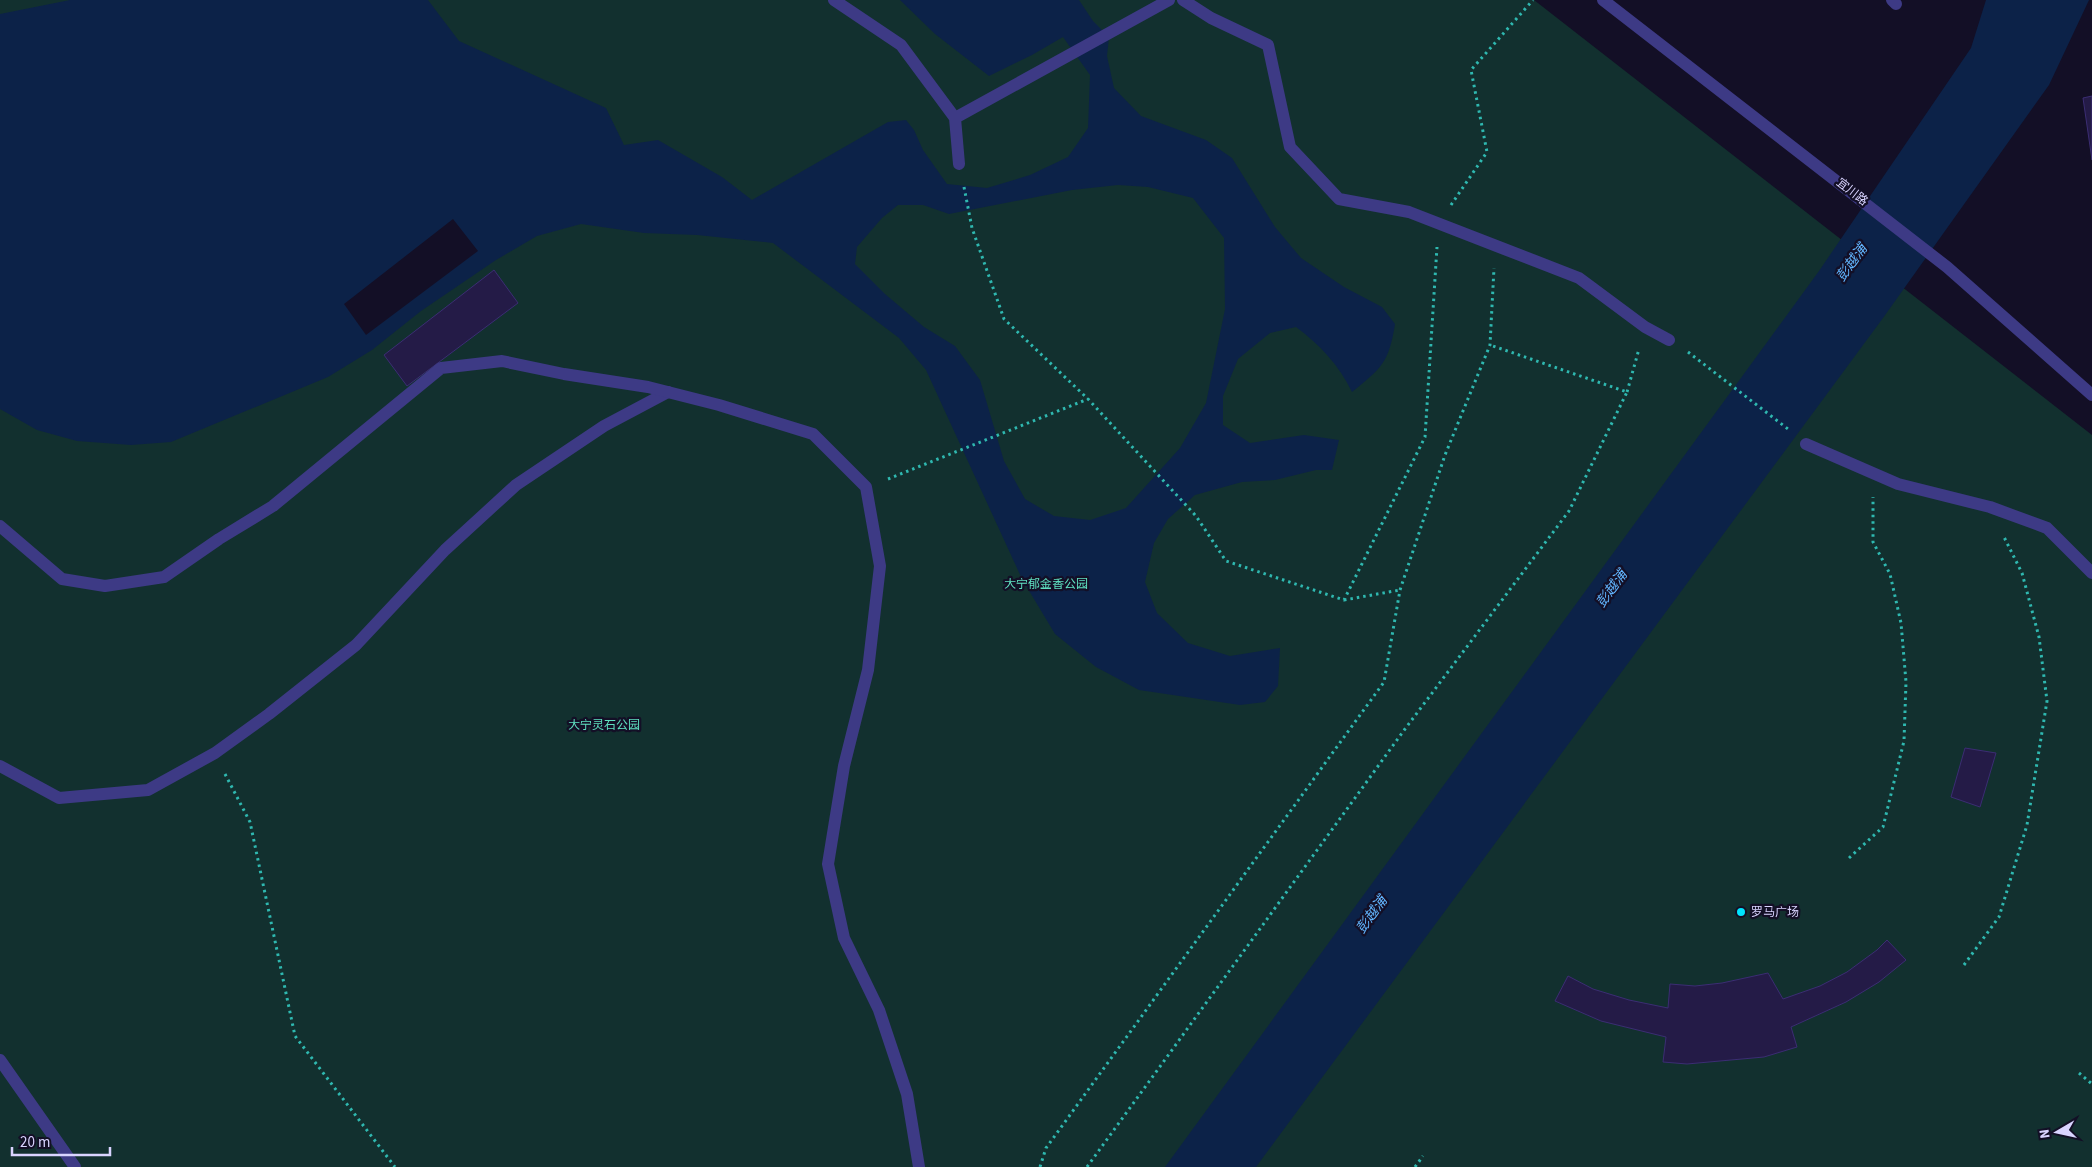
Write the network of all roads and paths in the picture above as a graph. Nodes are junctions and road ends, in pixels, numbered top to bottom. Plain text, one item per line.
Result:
1 (834, 0) edge
2 (1169, 0) edge
3 (1183, 0) edge
4 (1533, 0) edge
5 (1603, 0) edge
6 (956, 118) junction
7 (959, 164) joint
8 (1439, 223) junction
9 (1495, 244) junction
10 (1645, 327) junction
11 (1669, 340) joint
12 (1490, 345) junction
13 (668, 392) junction
14 (1627, 392) junction
15 (2092, 395) edge
16 (1088, 398) junction
17 (1806, 444) joint
18 (1872, 472) junction
19 (866, 487) junction
20 (1990, 508) junction
21 (0, 526) edge
22 (2092, 573) edge
23 (1400, 590) junction
24 (1344, 600) junction
25 (215, 753) junction
26 (0, 766) edge
27 (1849, 858) dead end
28 (1964, 965) dead end
29 (0, 1060) edge
30 (2079, 1073) dead end
31 (2092, 1084) edge
32 (1423, 1156) dead end
33 (75, 1167) edge
34 (395, 1167) edge
35 (919, 1167) edge
36 (1040, 1167) edge
37 (1087, 1167) edge
38 (1415, 1167) edge

1 - 6 street
2 - 6 street
3 - 8 street
4 - 8 path
5 - 15 street, 宜川路
6 - 7 street
7 - 16 path
8 - 9 street
8 - 24 path
9 - 10 street
9 - 12 path
10 - 11 street
10 - 14 path
11 - 17 path
12 - 14 path
12 - 23 path
13 - 19 street
13 - 21 street
13 - 25 street
14 - 37 path
16 - 19 path
16 - 24 path
17 - 18 street
18 - 20 street
18 - 27 path
19 - 35 street
20 - 22 street
20 - 28 path
23 - 24 path
23 - 36 path
25 - 26 street
25 - 34 path
29 - 33 street
30 - 31 path
32 - 38 path

